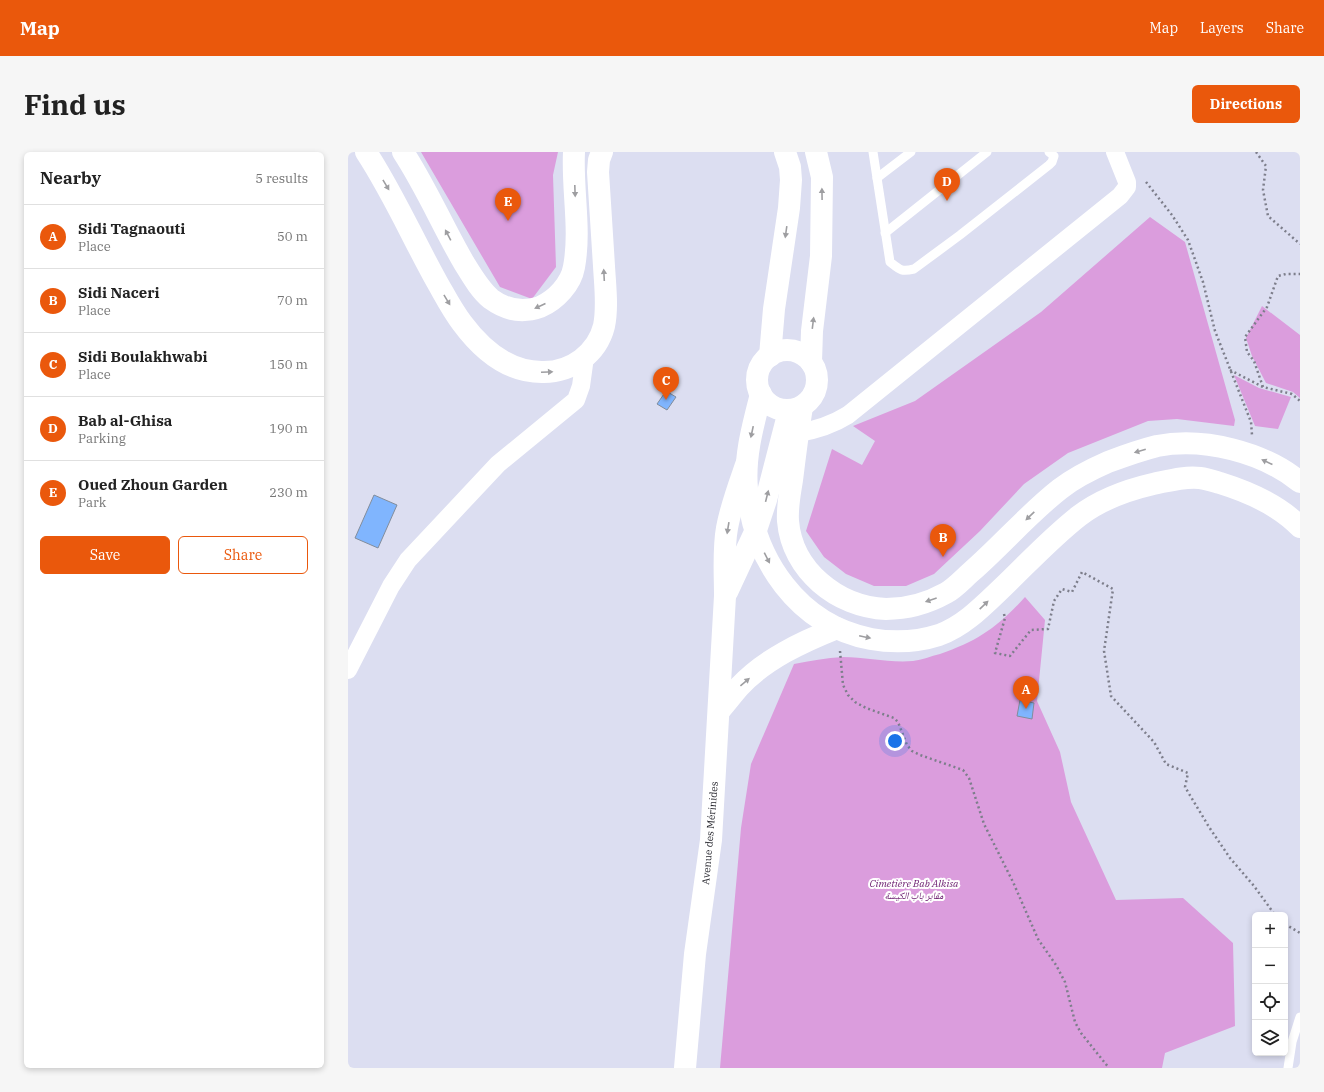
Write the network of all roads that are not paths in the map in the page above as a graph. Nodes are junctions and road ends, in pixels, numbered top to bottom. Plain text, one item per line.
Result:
1 (366, 152) edge
2 (403, 152) edge
3 (574, 152) edge
4 (602, 152) edge
5 (785, 152) edge
6 (816, 152) edge
7 (873, 152) edge
8 (911, 152) edge
9 (987, 152) edge
10 (1049, 152) edge
11 (1115, 152) edge
12 (877, 178) junction
13 (885, 233) junction
14 (770, 356) junction
15 (585, 357) junction
16 (811, 362) junction
17 (761, 394) junction
18 (795, 409) junction
19 (798, 432) junction
20 (747, 464) junction
21 (1300, 482) edge
22 (1300, 527) edge
23 (756, 530) junction
24 (725, 596) junction
25 (840, 630) junction
26 (348, 670) edge
27 (719, 711) junction
28 (1300, 1017) edge
29 (684, 1068) edge
30 (1288, 1068) edge

1 -> 15 main road
3 -> 2 main road
15 -> 4 main road
5 -> 14 main road
16 -> 6 main road
7 - 12 lane
8 - 12 lane
9 - 13 lane
10 - 13 lane
11 - 19 street
12 - 13 lane
14 - 16 main road
14 - 17 main road
15 - 26 street
16 - 18 main road
17 - 18 main road
17 -> 20 main road
18 - 19 main road
23 -> 18 main road
21 -> 19 main road
20 - 23 main road
20 -> 24 main road, Avenue des Mérinides
25 -> 22 main road
23 - 24 main road
23 -> 25 main road
24 - 27 main road, Avenue des Mérinides
27 -> 25 main road
27 - 29 main road, Avenue des Mérinides
28 - 30 lane

